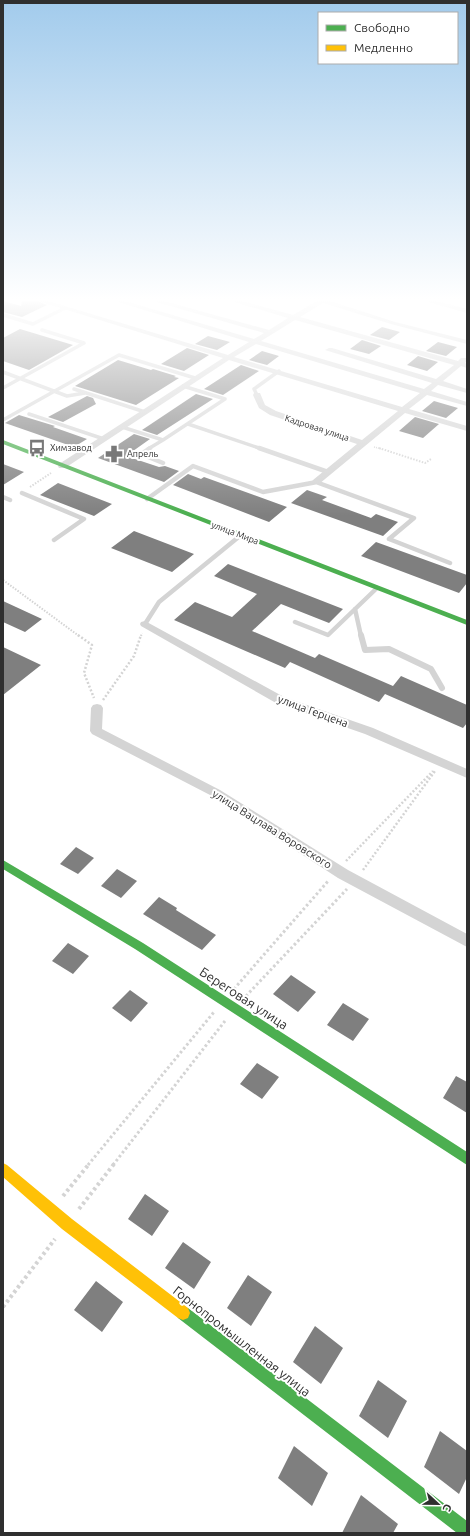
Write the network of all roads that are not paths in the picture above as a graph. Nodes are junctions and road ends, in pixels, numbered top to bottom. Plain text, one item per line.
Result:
1 (5, 373) edge
2 (30, 373) edge
3 (88, 373) edge
4 (178, 373) edge
5 (203, 373) edge
6 (277, 373) edge
7 (280, 373) edge
8 (363, 373) edge
9 (406, 373) edge
10 (451, 373) edge
11 (20, 378) junction
12 (195, 378) junction
13 (437, 382) junction
14 (183, 386) junction
15 (3, 388) edge
16 (74, 389) dead end
17 (54, 391) junction
18 (426, 391) junction
19 (467, 391) edge
20 (85, 393) junction
21 (257, 395) joint
22 (467, 404) edge
23 (404, 409) junction
24 (145, 412) junction
25 (29, 414) dead end
26 (3, 420) edge
27 (188, 424) junction
28 (122, 427) junction
29 (467, 429) edge
30 (104, 439) junction
31 (163, 440) junction
32 (3, 442) edge
33 (362, 443) junction
34 (163, 463) dead end
35 (62, 466) junction
36 (328, 472) junction
37 (316, 482) junction
38 (22, 493) dead end
39 (3, 497) edge
40 (147, 499) junction
41 (10, 500) dead end
42 (241, 535) junction
43 (54, 540) dead end
44 (450, 563) dead end
45 (377, 588) junction
46 (355, 609) junction
47 (295, 622) dead end
48 (467, 623) edge
49 (145, 624) joint
50 (442, 688) dead end
51 (97, 708) road end
52 (467, 774) edge
53 (3, 864) edge
54 (467, 941) edge
55 (467, 1159) edge
56 (3, 1169) edge
57 (467, 1531) edge

1 - 11 lane
2 - 11 lane
3 - 17 lane
4 - 12 lane
5 - 12 street
6 - 21 lane
7 - 23 street
8 - 18 street
9 - 13 street
10 - 13 street
11 - 15 lane
11 - 17 lane
12 - 14 street
13 - 18 street
13 - 19 street
14 - 24 street
14 - 27 lane
16 - 20 lane
17 - 20 lane
17 - 26 lane
18 - 22 street
18 - 23 street
20 - 24 lane
21 - 33 street, Кадровая улица
23 - 29 street
23 - 33 street
24 - 28 street
25 - 30 lane
27 - 31 lane
27 - 36 lane
28 - 30 street
28 - 31 lane
30 - 35 street
31 - 34 lane
32 - 35 street, улица Мира
33 - 36 street
35 - 40 street, улица Мира
36 - 37 street
37 - 40 lane
37 - 44 lane
38 - 43 lane
39 - 41 lane
40 - 42 street, улица Мира
42 - 45 street, улица Мира
42 - 49 lane
45 - 46 lane
45 - 48 street, улица Мира
46 - 47 lane
46 - 50 lane
49 - 52 street, улица Герцена
51 - 54 street, улица Вацлава Воровского
53 - 55 street, Береговая улица
56 - 57 street, Горнопромышленная улица

